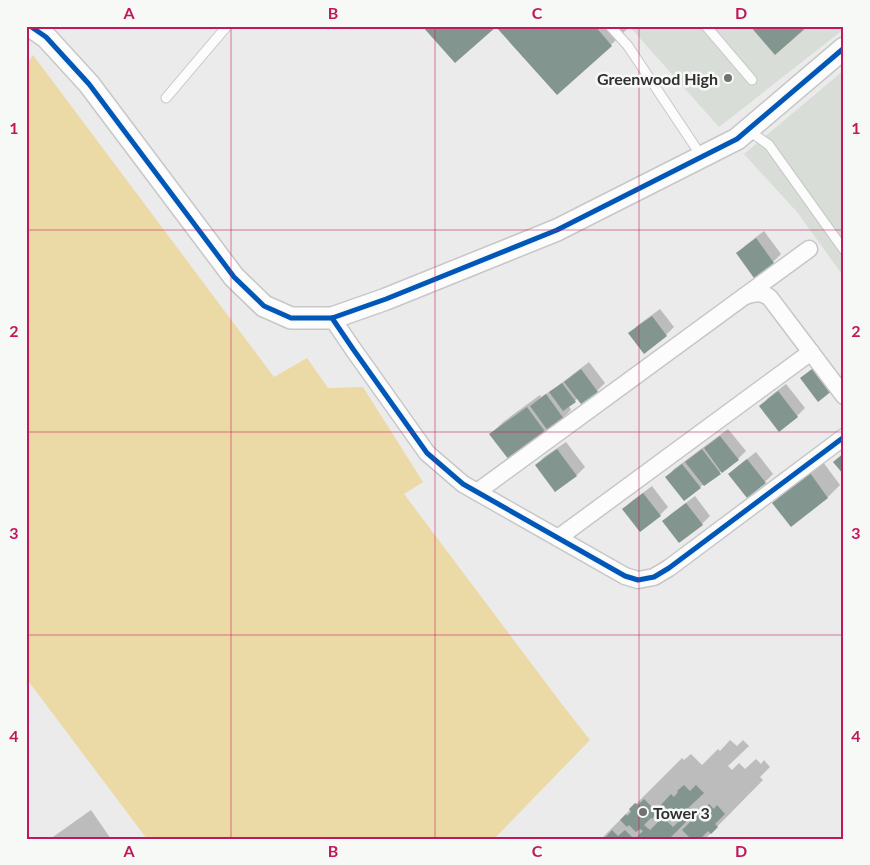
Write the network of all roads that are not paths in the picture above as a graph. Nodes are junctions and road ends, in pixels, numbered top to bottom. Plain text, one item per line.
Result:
1 (30, 26) edge
2 (227, 26) edge
3 (610, 26) edge
4 (706, 26) edge
5 (844, 48) edge
6 (752, 80) dead end
7 (166, 98) dead end
8 (748, 130) junction
9 (702, 157) junction
10 (809, 249) dead end
11 (844, 250) edge
12 (745, 296) junction
13 (332, 318) junction
14 (811, 352) junction
15 (844, 396) edge
16 (844, 437) edge
17 (477, 492) junction
18 (558, 538) junction

1 - 13 street
2 - 7 lane
3 - 9 lane
4 - 6 lane
5 - 8 street
8 - 9 street
8 - 11 lane
9 - 13 street
10 - 12 street
12 - 14 street
12 - 17 street
13 - 17 street
14 - 15 street
14 - 18 street
16 - 18 street
17 - 18 street

